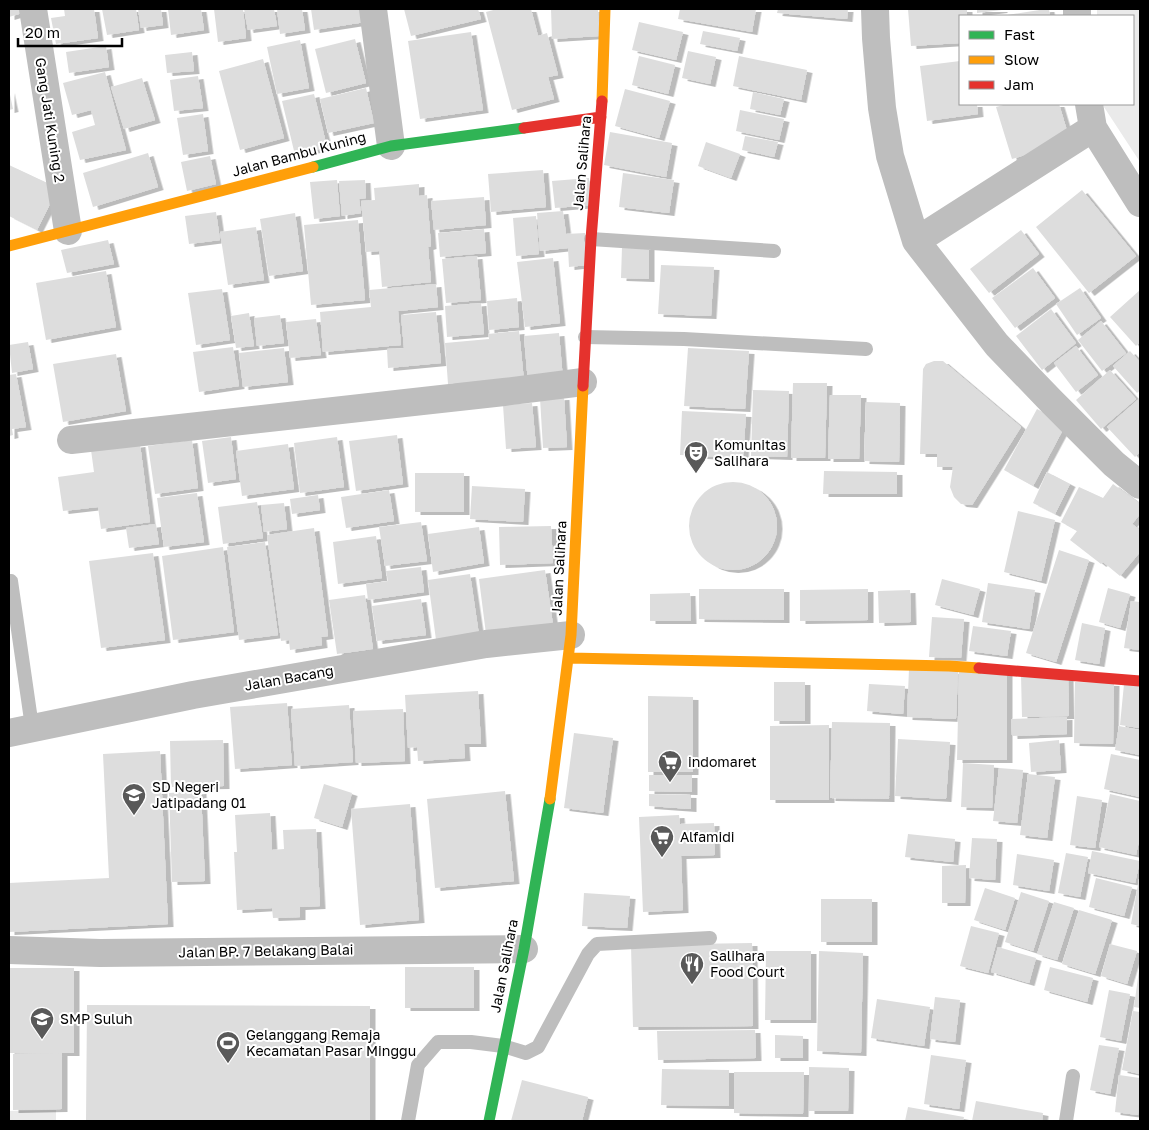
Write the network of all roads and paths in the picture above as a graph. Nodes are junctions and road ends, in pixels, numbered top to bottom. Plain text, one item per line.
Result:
1 (33, 9) edge
2 (373, 9) edge
3 (605, 9) edge
4 (875, 9) edge
5 (1091, 116) edge
6 (601, 118) junction
7 (391, 146) junction
8 (1140, 203) edge
9 (68, 230) junction
10 (591, 239) junction
11 (916, 241) junction
12 (9, 246) edge
13 (774, 251) dead end
14 (585, 336) junction
15 (866, 349) dead end
16 (583, 382) junction
17 (71, 440) dead end
18 (1140, 485) edge
19 (11, 581) dead end
20 (570, 647) junction
21 (1140, 681) edge
22 (20, 730) edge
23 (710, 938) dead end
24 (524, 949) junction
25 (9, 950) edge
26 (503, 1046) junction
27 (1073, 1076) dead end
28 (408, 1121) edge
29 (488, 1121) edge
30 (1066, 1121) edge

1 - 9 street, Gang Jati Kuning 2
2 - 7 street
3 - 6 street, Jalan Salihara
4 - 11 street
5 - 8 street
5 - 11 street
6 - 7 street, Jalan Bambu Kuning
6 - 10 street, Jalan Salihara
7 - 9 street, Jalan Bambu Kuning
9 - 12 street, Jalan Bambu Kuning
10 - 13 lane
10 - 14 street, Jalan Salihara
11 - 18 street
14 - 15 lane
14 - 16 street, Jalan Salihara
16 - 17 street
16 - 20 street, Jalan Salihara
19 - 22 lane
20 - 21 street
20 - 22 street, Jalan Bacang
20 - 24 street, Jalan Salihara
23 - 26 lane
24 - 25 street, Jalan BP. 7 Belakang Balai
24 - 26 street, Jalan Salihara
26 - 28 lane
26 - 29 street, Jalan Salihara
27 - 30 lane

